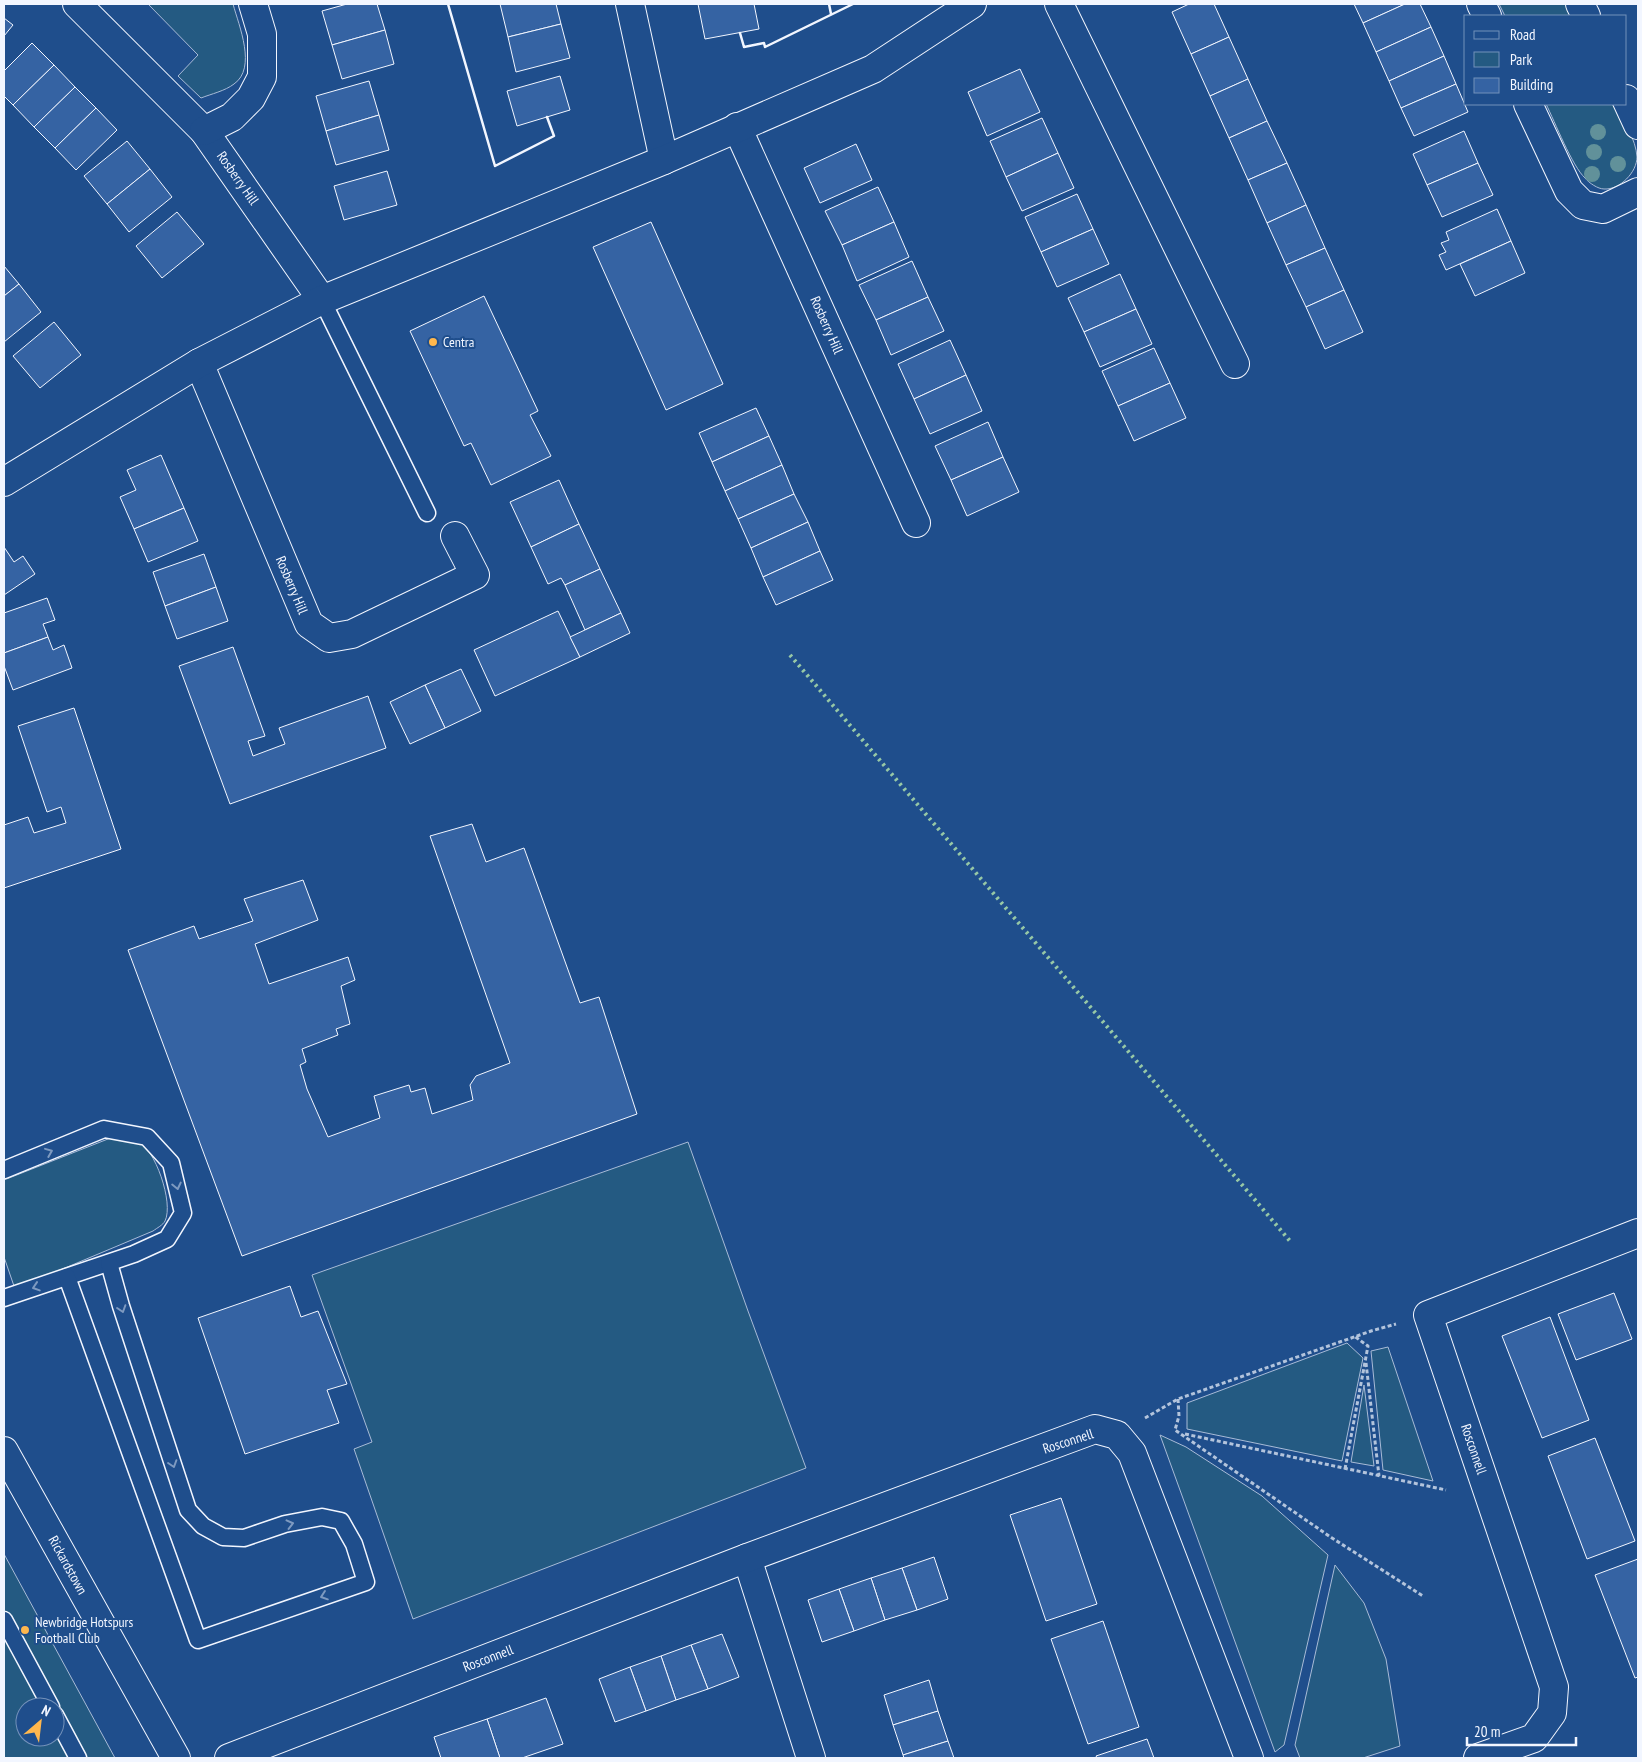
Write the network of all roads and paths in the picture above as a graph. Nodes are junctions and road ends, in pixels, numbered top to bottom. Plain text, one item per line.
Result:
1 (78, 4) edge
2 (253, 4) edge
3 (630, 4) edge
4 (972, 4) edge
5 (1059, 4) edge
6 (1627, 101) edge
7 (1528, 105) edge
8 (1638, 125) edge
9 (737, 127) junction
10 (204, 131) junction
11 (664, 160) junction
12 (1638, 192) edge
13 (322, 300) junction
14 (199, 363) junction
15 (1235, 364) dead end
16 (7, 472) edge
17 (427, 513) dead end
18 (916, 523) dead end
19 (455, 536) dead end
20 (4, 1170) edge
21 (1638, 1234) edge
22 (109, 1263) junction
23 (66, 1277) junction
24 (4, 1298) edge
25 (1428, 1315) junction
26 (1354, 1336) junction
27 (1366, 1358) junction
28 (1178, 1399) junction
29 (1182, 1434) junction
30 (1117, 1435) junction
31 (4, 1451) edge
32 (1345, 1469) junction
33 (1380, 1476) junction
34 (1446, 1490) dead end
35 (747, 1558) junction
36 (1423, 1596) dead end
37 (4, 1620) edge
38 (46, 1697) edge
39 (65, 1734) edge
40 (78, 1758) edge
41 (176, 1758) edge
42 (229, 1758) edge
43 (811, 1758) edge
44 (1249, 1758) edge
45 (1478, 1758) edge

1 - 10 street, Rosberry Hill
2 - 10 street
3 - 11 street
4 - 9 street
5 - 15 street
6 - 8 street
7 - 12 street
9 - 11 street
9 - 18 street, Rosberry Hill
10 - 13 street, Rosberry Hill
11 - 13 street
13 - 14 street
13 - 17 lane, Rosberry Hill
14 - 16 street
14 - 19 street, Rosberry Hill
20 -> 22 lane
21 - 25 street
22 - 23 lane
22 -> 23 lane
23 -> 24 lane
25 - 26 path
25 - 45 street, Rosconnell
26 - 27 path
26 - 28 path
27 - 32 path
27 - 33 path
28 - 29 path
28 - 30 path
29 - 32 path
29 - 36 path
30 - 35 street, Rosconnell
30 - 44 street
31 - 41 street, Rickardstown
32 - 33 path
33 - 34 path
35 - 42 street, Rosconnell
35 - 43 street
37 - 38 lane
39 - 40 lane

